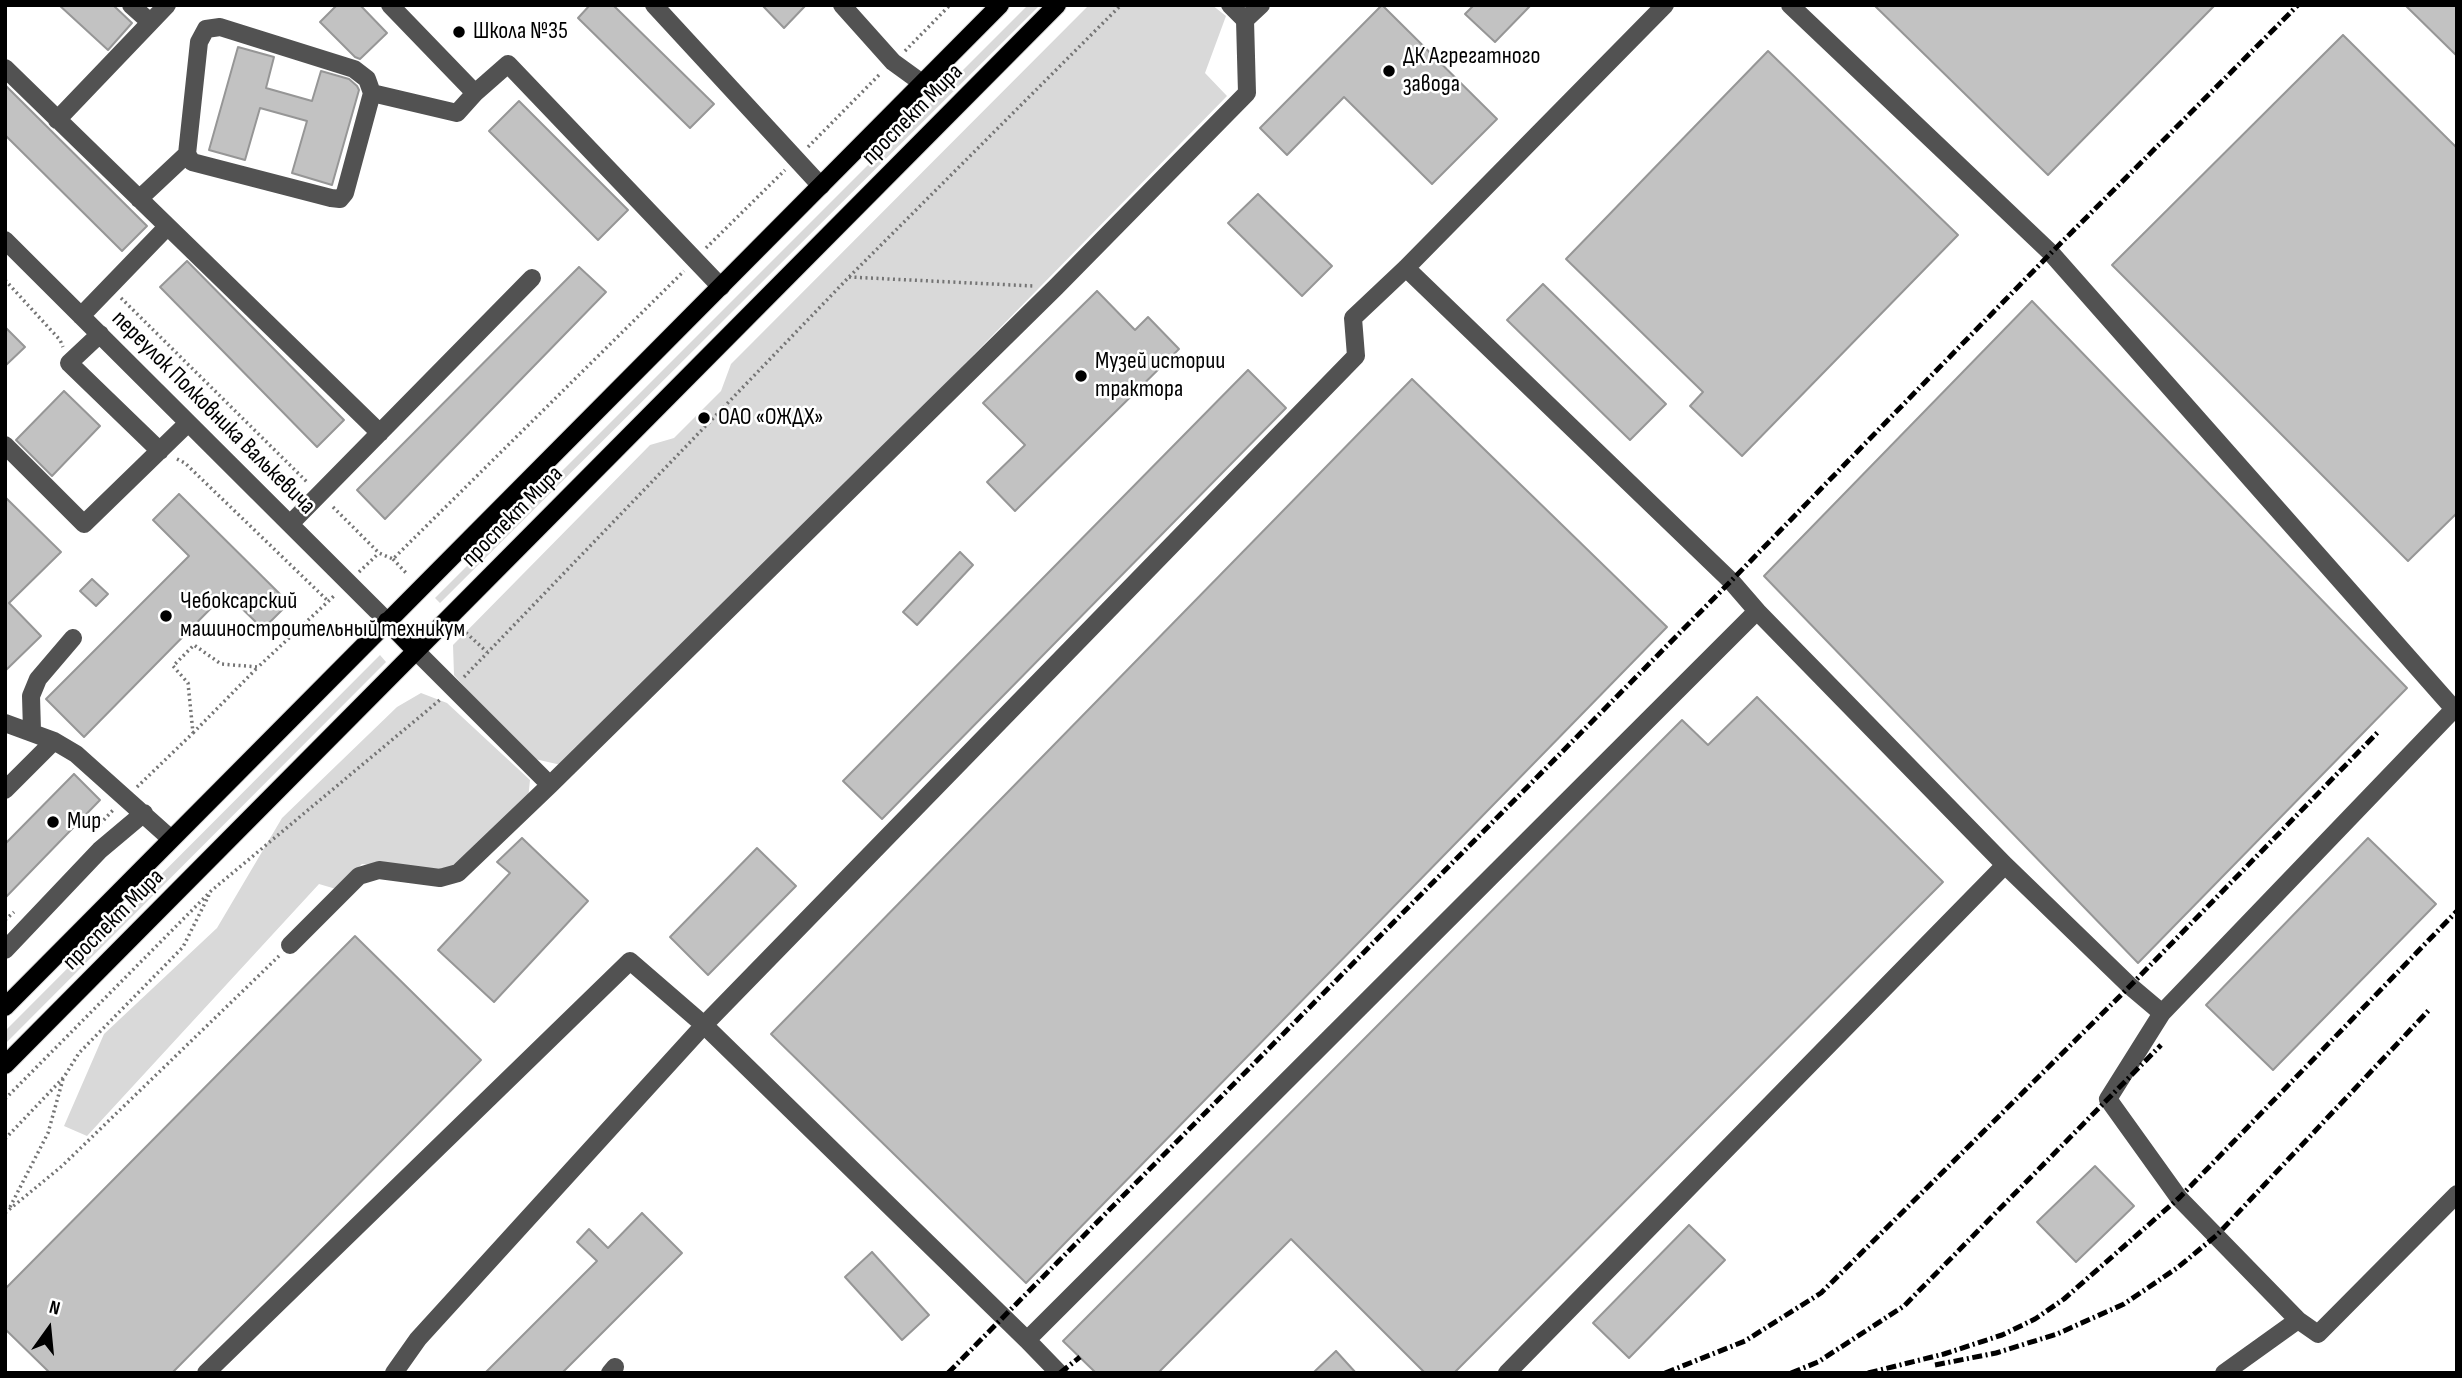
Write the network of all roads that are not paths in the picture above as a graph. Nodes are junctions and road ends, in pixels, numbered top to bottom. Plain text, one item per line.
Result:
1 (131, 5) edge
2 (167, 5) edge
3 (390, 5) edge
4 (654, 5) edge
5 (842, 5) edge
6 (1000, 5) edge
7 (1057, 5) edge
8 (1230, 5) edge
9 (1261, 5) edge
10 (1790, 5) edge
11 (1659, 7) edge
12 (1245, 20) junction
13 (150, 23) junction
14 (5, 68) edge
15 (922, 83) junction
16 (372, 93) junction
17 (475, 93) junction
18 (57, 120) junction
19 (187, 154) junction
20 (821, 186) junction
21 (139, 199) junction
22 (167, 227) junction
23 (5, 240) edge
24 (1406, 268) junction
25 (532, 278) dead end
26 (721, 287) junction
27 (81, 316) junction
28 (100, 334) junction
29 (188, 423) junction
30 (380, 433) junction
31 (5, 444) edge
32 (160, 451) junction
33 (290, 524) junction
34 (1757, 611) junction
35 (387, 621) junction
36 (74, 638) dead end
37 (415, 650) junction
38 (2456, 709) edge
39 (5, 723) edge
40 (32, 732) junction
41 (54, 741) junction
42 (550, 785) junction
43 (5, 790) edge
44 (144, 813) junction
45 (170, 839) junction
46 (2005, 865) junction
47 (290, 945) road end
48 (5, 950) edge
49 (5, 1007) edge
50 (2162, 1013) junction
51 (704, 1026) junction
52 (5, 1065) edge
53 (2457, 1194) edge
54 (2298, 1320) junction
55 (1027, 1340) junction
56 (206, 1373) edge
57 (394, 1373) edge
58 (1059, 1373) edge
59 (1507, 1373) edge
60 (2224, 1373) edge

1 - 13 street
2 - 13 street
3 - 17 street
4 - 20 street
5 - 15 street
6 - 15 main road, проспект Мира
7 - 37 main road, проспект Мира
8 - 12 street
9 - 12 street
10 - 38 street
11 - 24 street
12 - 42 street
13 - 18 street
14 - 18 street
15 - 20 main road, проспект Мира
16 - 17 street
16 - 19 street
16 - 19 street
17 - 26 street
18 - 21 street
19 - 21 street
20 - 26 main road, проспект Мира
21 - 22 street
22 - 27 street
22 - 30 street
23 - 27 street, переулок Полковника Валькевича
24 - 34 street
24 - 51 street
25 - 30 street
26 - 35 main road, проспект Мира
27 - 28 street, переулок Полковника Валькевича
28 - 29 street, переулок Полковника Валькевича
28 - 32 street
29 - 32 street
29 - 33 street, переулок Полковника Валькевича
30 - 33 street
31 - 32 street
33 - 35 street, переулок Полковника Валькевича
34 - 46 street
34 - 55 street
35 - 37 main road
35 - 45 main road, проспект Мира
36 - 40 street
37 - 42 street
37 - 52 main road, проспект Мира
38 - 50 street
39 - 40 street
40 - 41 street
41 - 43 street
41 - 44 street
42 - 47 street
44 - 45 street
44 - 48 street
45 - 49 main road, проспект Мира
46 - 50 street
46 - 59 street
50 - 54 street
51 - 55 street
51 - 56 street
51 - 57 street
53 - 54 street
54 - 60 street
55 - 58 street

